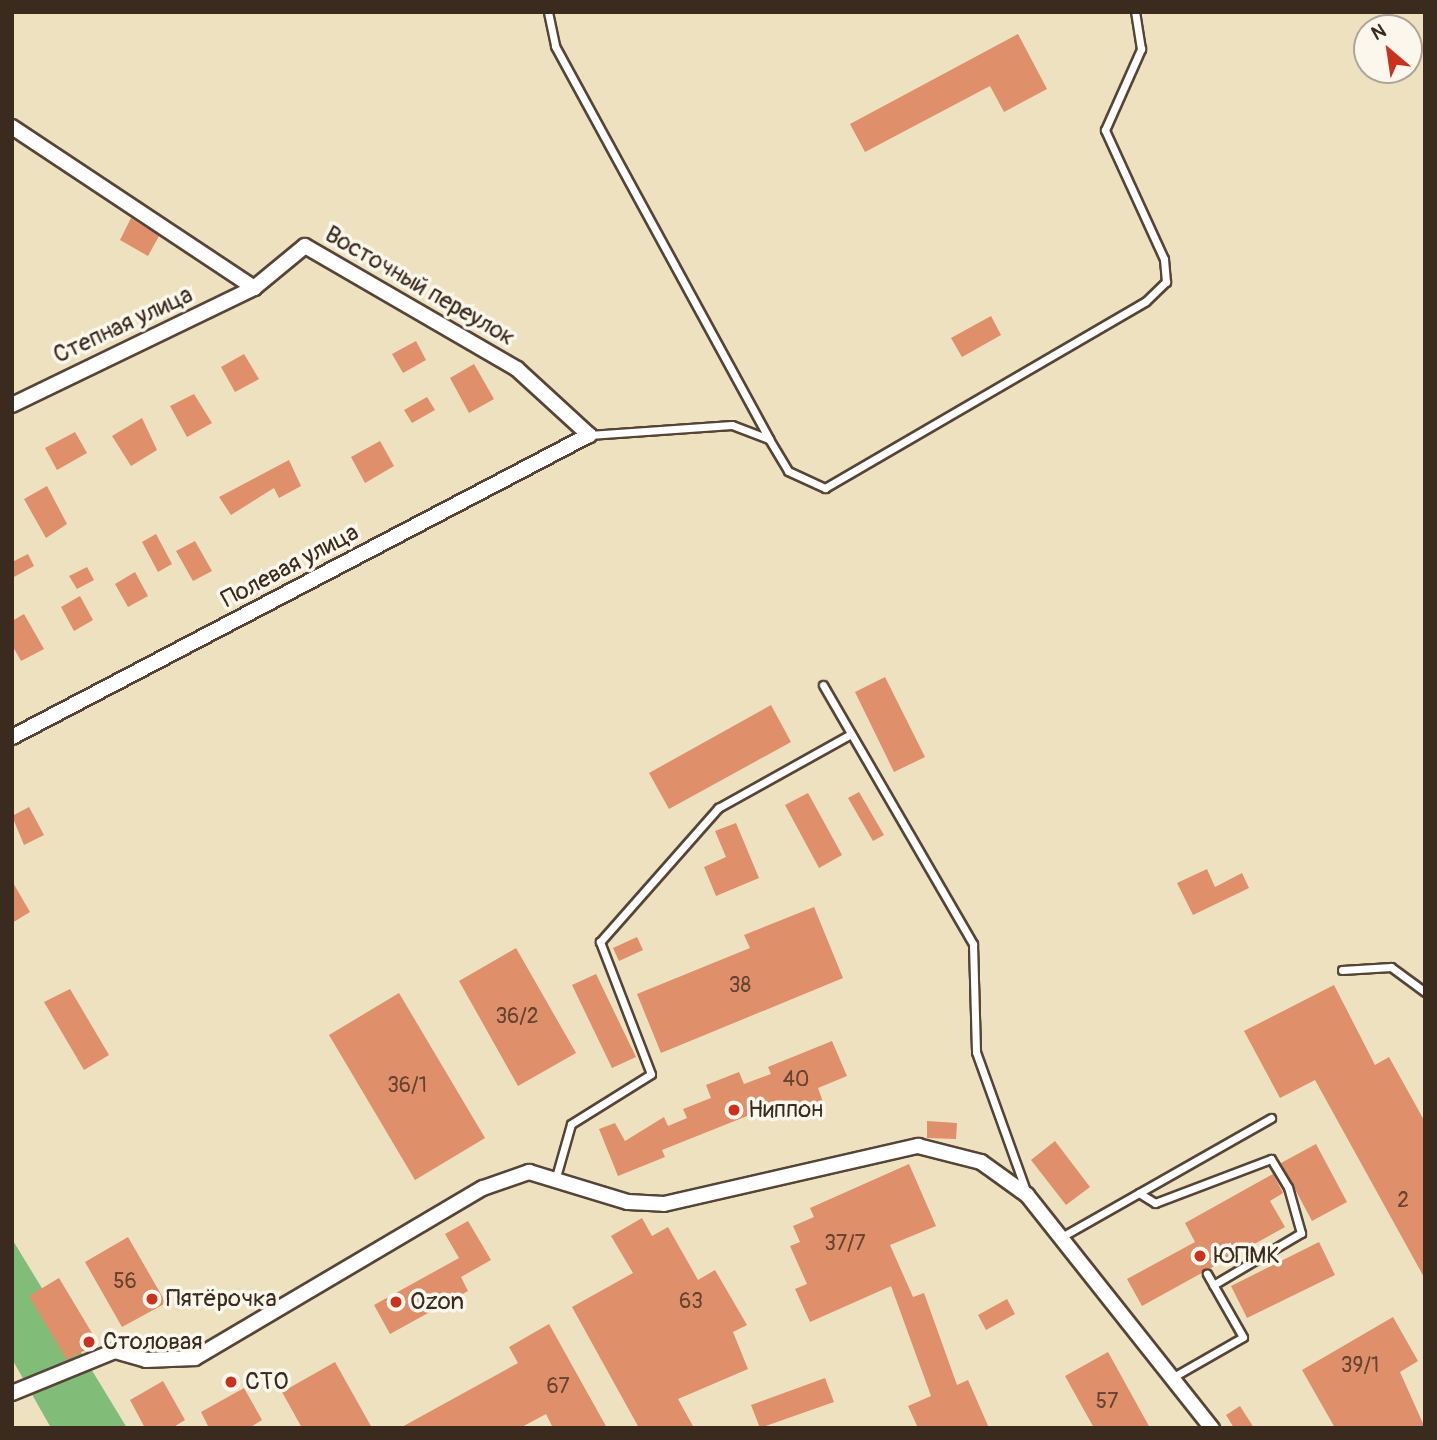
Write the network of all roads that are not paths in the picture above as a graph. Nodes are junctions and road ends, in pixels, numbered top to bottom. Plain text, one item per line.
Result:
1 (548, 12) edge
2 (1135, 12) edge
3 (12, 127) edge
4 (254, 288) junction
5 (12, 405) edge
6 (589, 435) junction
7 (769, 439) junction
8 (822, 685) dead end
9 (851, 734) junction
10 (12, 737) edge
11 (1342, 970) dead end
12 (1425, 992) edge
13 (1271, 1118) dead end
14 (556, 1177) junction
15 (1139, 1193) junction
16 (1027, 1195) junction
17 (1065, 1235) junction
18 (1207, 1274) dead end
19 (1213, 1285) junction
20 (1175, 1376) junction
21 (12, 1393) edge
22 (1212, 1428) edge

1 - 7 lane
2 - 7 lane
3 - 4 street
4 - 5 street, Степная улица
4 - 6 street, Восточный переулок
6 - 7 lane
6 - 10 street, Полевая улица
8 - 9 lane
9 - 14 lane
9 - 16 lane
11 - 12 lane
13 - 15 lane
14 - 16 street
14 - 21 street
15 - 17 lane
15 - 19 lane
16 - 17 street
17 - 20 street
18 - 19 lane
19 - 20 lane
20 - 22 street

